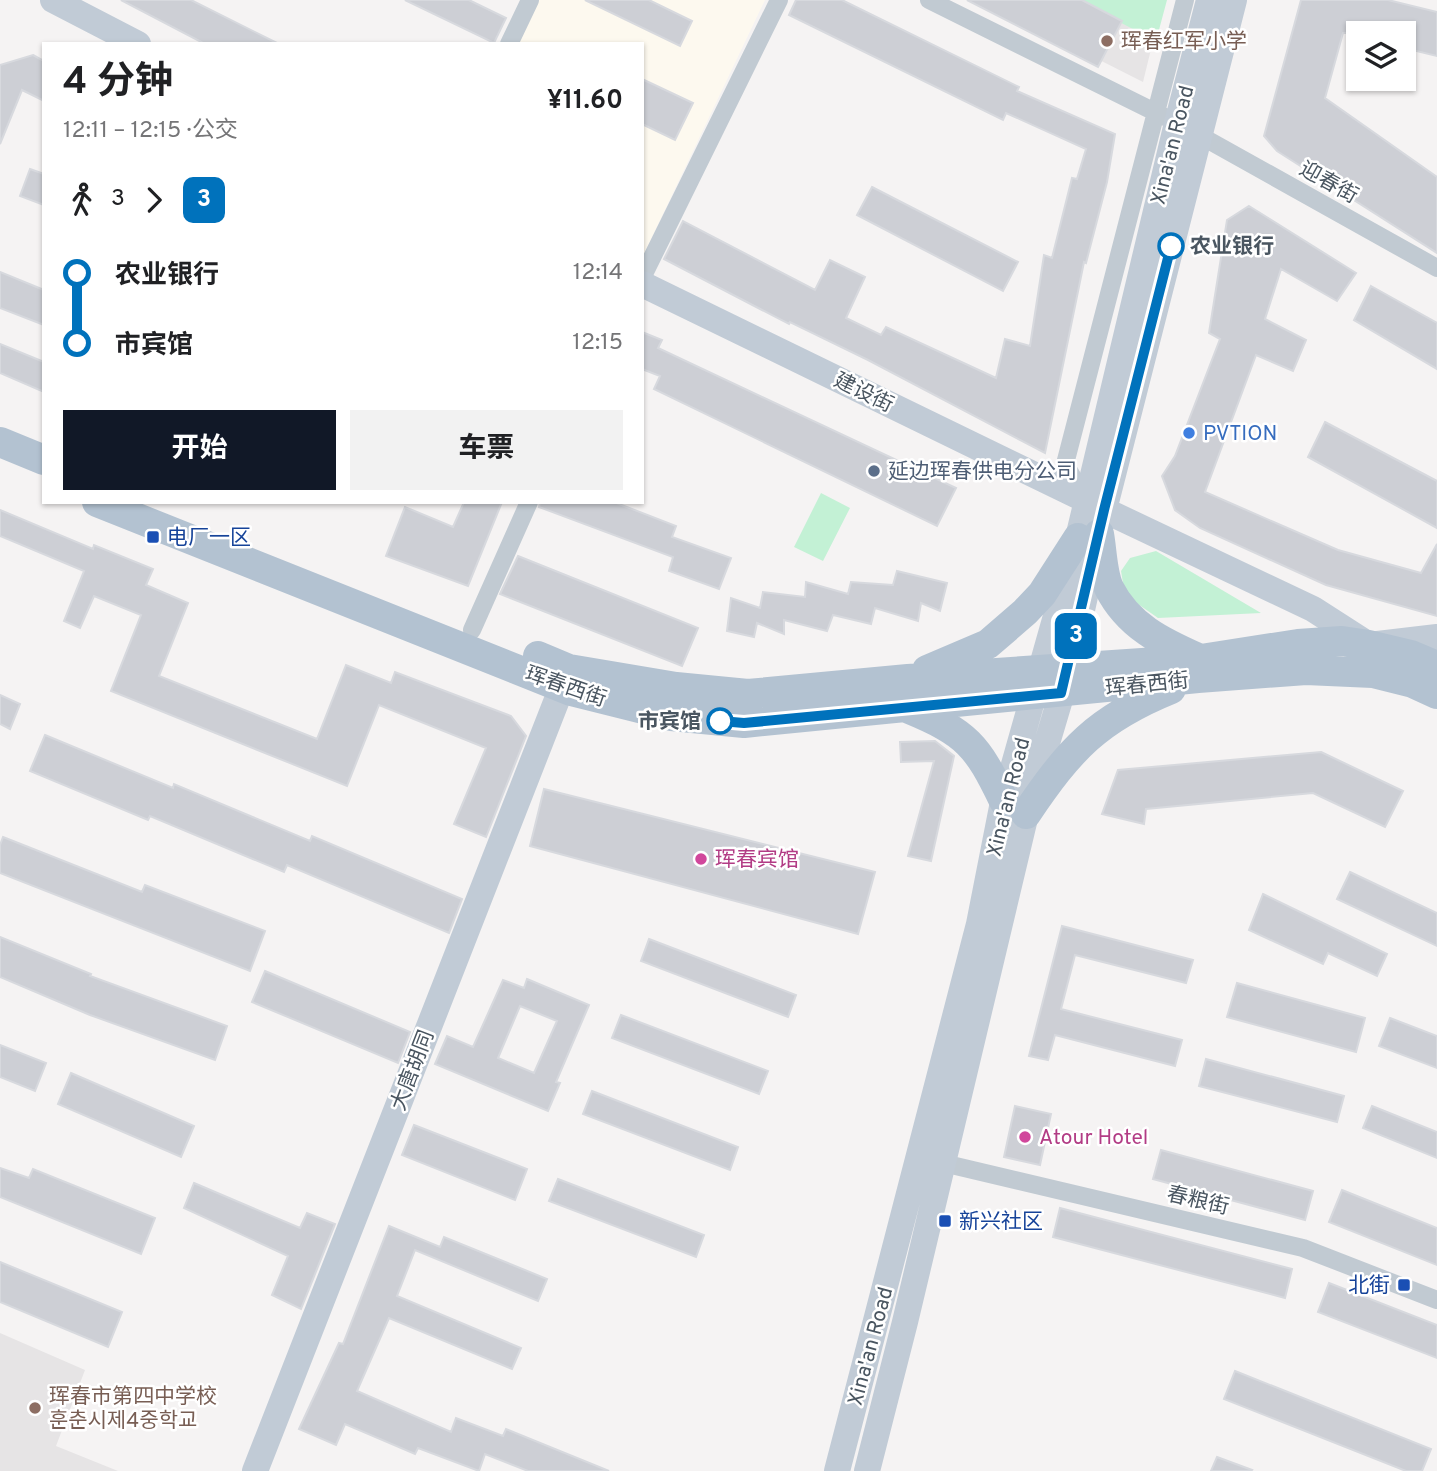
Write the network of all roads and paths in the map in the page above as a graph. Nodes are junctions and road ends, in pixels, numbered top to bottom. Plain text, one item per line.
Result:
1 (53, 0) edge
2 (92, 0) edge
3 (530, 0) edge
4 (779, 0) edge
5 (929, 0) edge
6 (1185, 0) edge
7 (1209, 0) edge
8 (1234, 0) edge
9 (104, 28) junction
10 (134, 42) edge
11 (510, 42) edge
12 (1177, 123) junction
13 (1437, 268) edge
14 (644, 274) edge
15 (644, 285) edge
16 (0, 442) edge
17 (42, 459) edge
18 (0, 464) edge
19 (42, 480) edge
20 (102, 504) edge
21 (152, 504) edge
22 (527, 504) edge
23 (1092, 520) junction
24 (472, 630) junction
25 (1437, 637) edge
26 (1369, 645) junction
27 (1437, 666) edge
28 (1200, 669) junction
29 (565, 678) junction
30 (1052, 682) junction
31 (907, 693) junction
32 (1437, 694) edge
33 (1015, 807) junction
34 (989, 925) junction
35 (943, 1163) junction
36 (1437, 1300) edge
37 (255, 1471) edge
38 (837, 1471) edge
39 (867, 1471) edge

1 - 9 main road
2 - 9 main road
3 - 11 street
4 - 14 street
5 - 12 street, 迎春街
6 - 12 street
7 - 12 main road, Xina'an Road
8 - 12 main road, Xina'an Road
9 - 10 main road
12 - 13 street, 迎春街
12 - 23 main road, Xina'an Road
12 - 23 street
15 - 23 main road, 建设街
16 - 17 main road
18 - 19 main road
20 - 29 main road, 珲春西街
21 - 24 main road, 珲春西街
22 - 24 street
23 - 26 main road, 建设街
23 - 28 main road
23 - 30 main road, Xina'an Road
23 - 31 main road
24 - 29 main road, 珲春西街
25 - 26 main road
26 - 27 main road, 珲春西街
26 - 28 main road, 珲春西街
28 - 30 main road, 珲春西街
28 - 32 main road, 珲春西街
28 - 33 main road
29 - 31 main road, 珲春西街
29 - 37 main road, 大唐胡同
30 - 31 main road, 珲春西街
30 - 33 main road, Xina'an Road
31 - 33 main road
33 - 34 main road, Xina'an Road
34 - 35 main road, Xina'an Road
34 - 38 main road, Xina'an Road
35 - 36 street, 春粮街
35 - 39 main road, Xina'an Road

